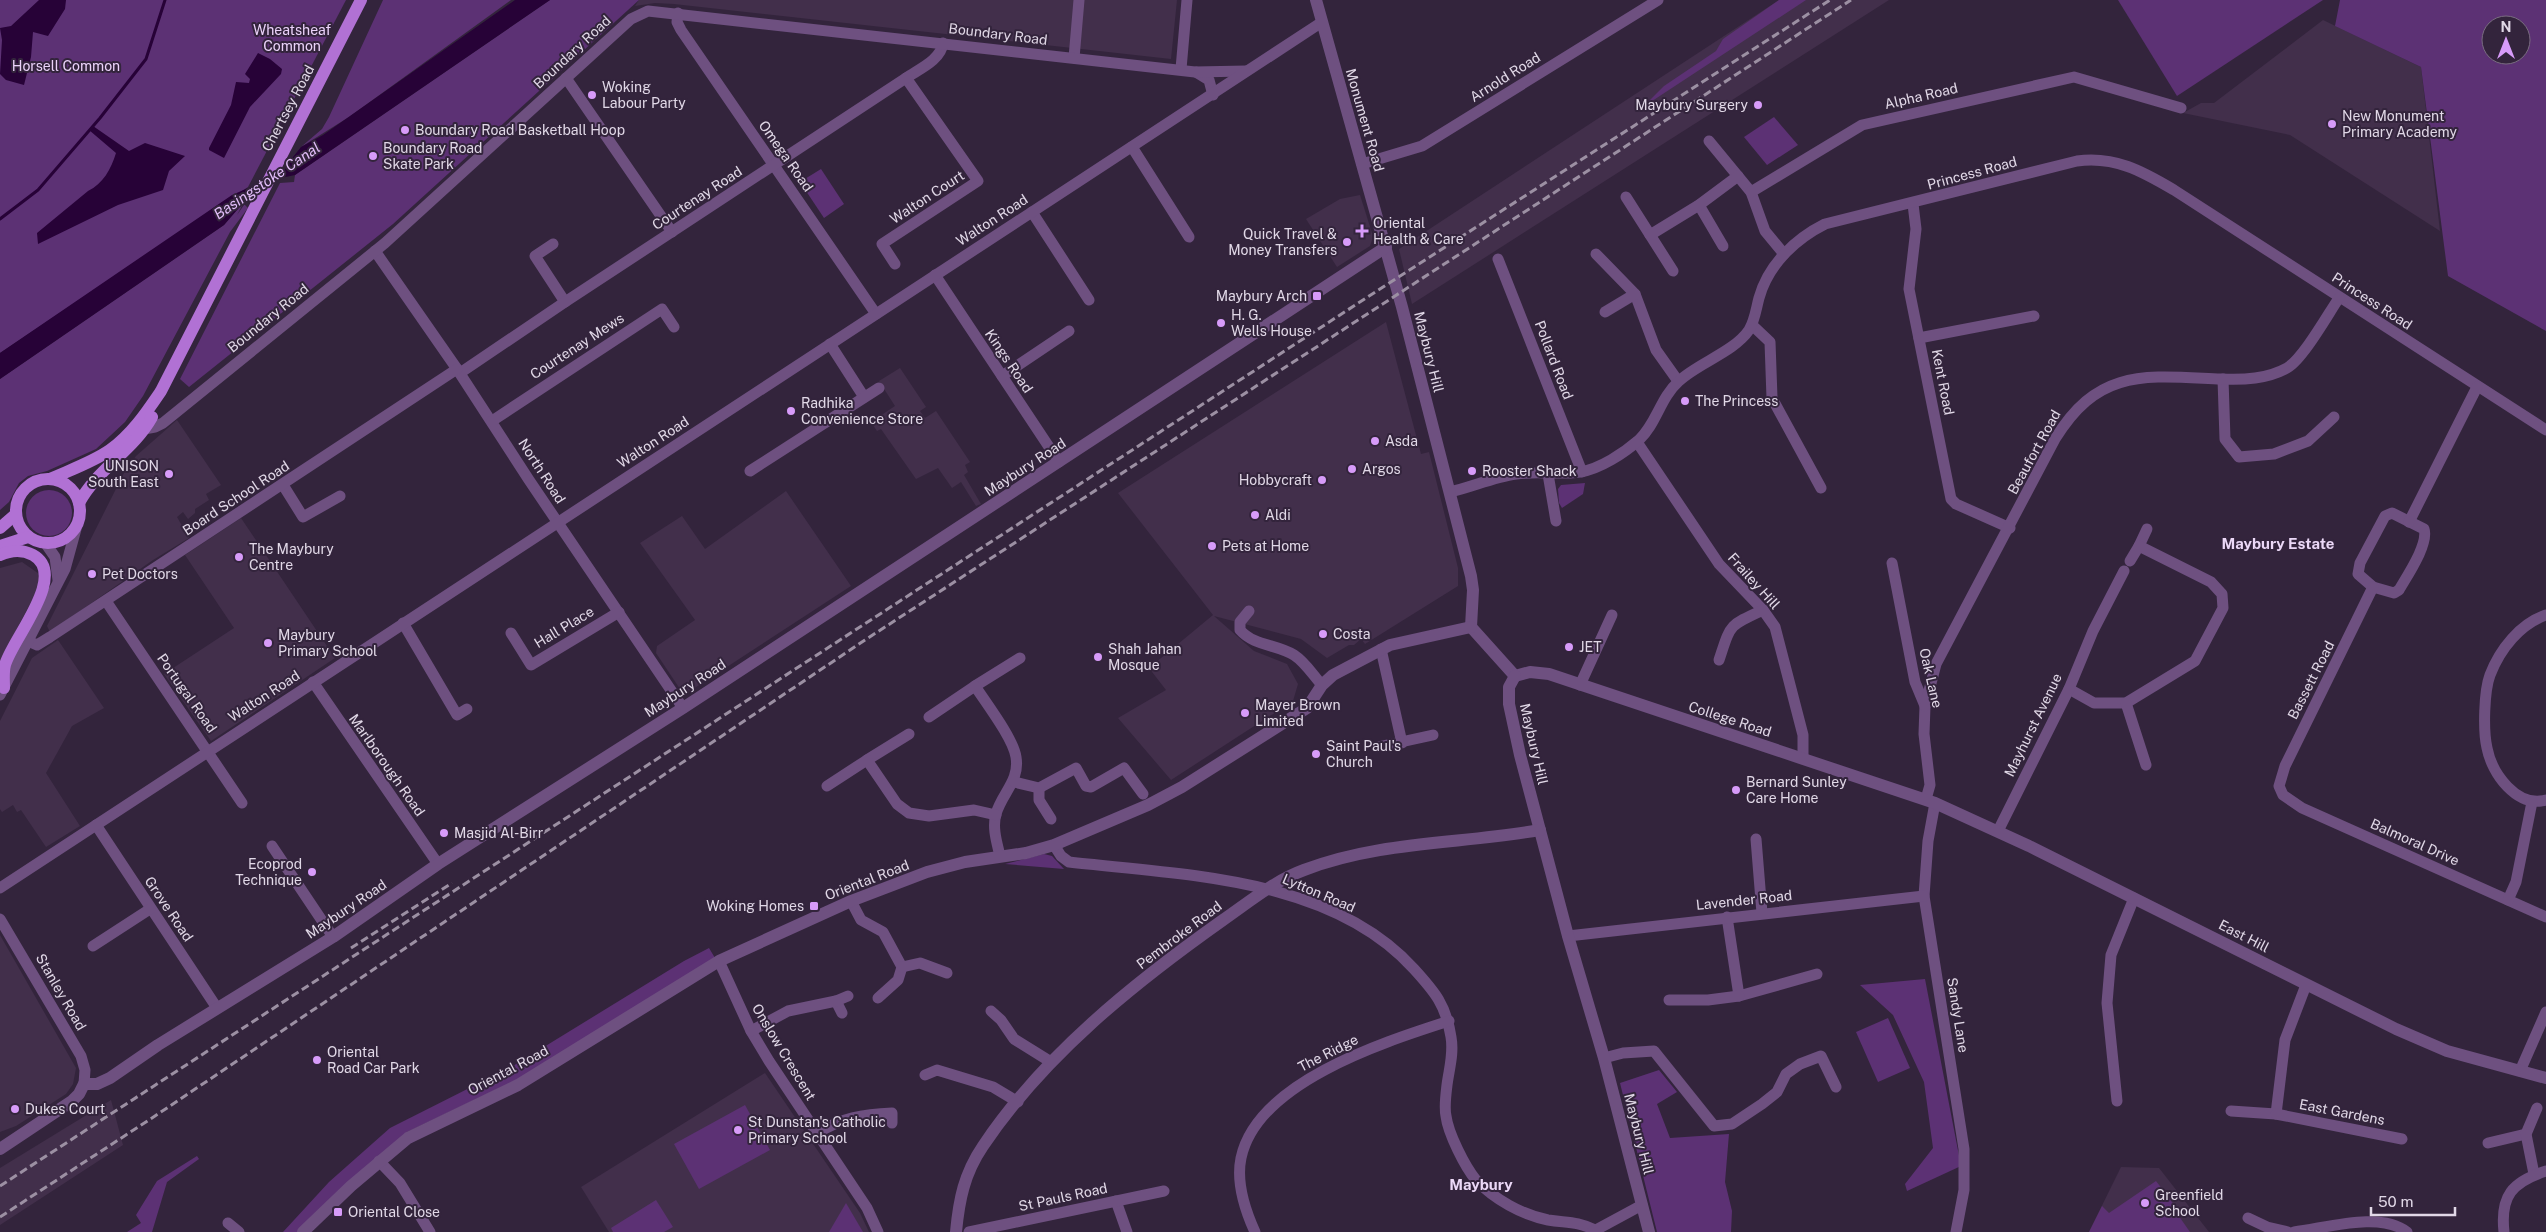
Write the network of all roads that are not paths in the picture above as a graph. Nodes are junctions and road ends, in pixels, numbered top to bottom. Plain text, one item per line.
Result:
1 (361, 0) edge
2 (1079, 0) edge
3 (1187, 0) edge
4 (1316, 0) edge
5 (1658, 0) edge
6 (678, 13) junction
7 (1322, 22) junction
8 (943, 43) junction
9 (1074, 58) junction
10 (1181, 69) junction
11 (1247, 71) junction
12 (1195, 72) junction
13 (566, 78) junction
14 (906, 78) junction
15 (1213, 95) junction
16 (2182, 108) dead end
17 (1709, 141) dead end
18 (1132, 147) junction
19 (1362, 164) junction
20 (774, 165) junction
21 (1738, 176) junction
22 (1751, 192) junction
23 (1626, 197) dead end
24 (1913, 204) junction
25 (1699, 205) junction
26 (1032, 212) junction
27 (672, 232) junction
28 (1650, 235) junction
29 (1189, 237) dead end
30 (553, 244) dead end
31 (1723, 246) dead end
32 (1386, 247) junction
33 (375, 251) junction
34 (1596, 254) dead end
35 (1784, 254) junction
36 (1498, 259) dead end
37 (896, 264) dead end
38 (1673, 271) dead end
39 (935, 275) junction
40 (1635, 294) junction
41 (2339, 298) junction
42 (1089, 300) dead end
43 (565, 302) junction
44 (1605, 312) dead end
45 (876, 314) junction
46 (2034, 316) dead end
47 (1752, 325) junction
48 (674, 327) dead end
49 (1069, 332) dead end
50 (1919, 338) junction
51 (830, 344) junction
52 (459, 371) junction
53 (1002, 376) junction
54 (2223, 379) junction
55 (1678, 381) junction
56 (2477, 387) junction
57 (879, 388) dead end
58 (864, 397) junction
59 (148, 416) junction
60 (168, 417) junction
61 (2334, 417) dead end
62 (492, 421) junction
63 (144, 429) junction
64 (2546, 430) edge
65 (1637, 442) junction
66 (1059, 462) junction
67 (757, 472) dead end
68 (1582, 472) junction
69 (1548, 474) junction
70 (50, 479) junction
71 (283, 485) junction
72 (1821, 488) dead end
73 (1450, 492) junction
74 (340, 496) dead end
75 (79, 503) junction
76 (16, 514) junction
77 (1556, 520) dead end
78 (557, 522) junction
79 (2409, 522) junction
80 (0, 528) edge
81 (2010, 528) junction
82 (76, 529) junction
83 (2147, 529) dead end
84 (28, 537) junction
85 (46, 544) junction
86 (0, 546) edge
87 (2139, 546) junction
88 (0, 555) edge
89 (1892, 563) dead end
90 (58, 580) junction
91 (2373, 588) junction
92 (106, 601) junction
93 (1763, 610) junction
94 (1249, 611) dead end
95 (619, 612) junction
96 (1612, 615) dead end
97 (2546, 615) edge
98 (403, 624) junction
99 (1470, 627) junction
100 (511, 633) dead end
101 (28, 641) junction
102 (1381, 649) junction
103 (1020, 658) dead end
104 (1719, 660) dead end
105 (1515, 676) junction
106 (313, 682) junction
107 (1322, 684) junction
108 (1580, 685) junction
109 (976, 686) junction
110 (2069, 689) junction
111 (2, 692) edge
112 (2126, 703) junction
113 (1925, 706) junction
114 (684, 708) junction
115 (467, 709) dead end
116 (929, 717) dead end
117 (909, 734) dead end
118 (1433, 735) dead end
119 (1402, 743) junction
120 (1378, 747) dead end
121 (208, 750) junction
122 (1802, 758) junction
123 (867, 760) junction
124 (2146, 765) dead end
125 (1014, 782) junction
126 (827, 786) dead end
127 (2279, 786) joint
128 (1039, 788) junction
129 (1143, 794) dead end
130 (2546, 800) edge
131 (1931, 801) junction
132 (242, 802) dead end
133 (2532, 802) junction
134 (996, 815) junction
135 (1051, 819) dead end
136 (96, 825) junction
137 (1540, 830) junction
138 (1998, 831) junction
139 (1756, 839) dead end
140 (1054, 845) junction
141 (272, 846) dead end
142 (1000, 856) junction
143 (438, 864) junction
144 (0, 888) edge
145 (1269, 888) junction
146 (1924, 896) junction
147 (2134, 898) junction
148 (2508, 900) junction
149 (851, 901) junction
150 (150, 909) junction
151 (1762, 913) junction
152 (1727, 917) junction
153 (2546, 917) edge
154 (0, 919) edge
155 (1568, 936) junction
156 (333, 937) junction
157 (93, 946) dead end
158 (718, 961) junction
159 (902, 966) junction
160 (947, 973) dead end
161 (1817, 974) dead end
162 (2306, 985) junction
163 (848, 996) dead end
164 (1739, 996) junction
165 (878, 998) dead end
166 (1668, 1000) dead end
167 (836, 1001) junction
168 (217, 1008) junction
169 (991, 1011) dead end
170 (2546, 1012) edge
171 (842, 1014) dead end
172 (1449, 1021) junction
173 (751, 1030) junction
174 (1604, 1058) junction
175 (1051, 1062) junction
176 (2520, 1071) junction
177 (925, 1075) dead end
178 (2546, 1078) edge
179 (84, 1084) junction
180 (1836, 1086) dead end
181 (2117, 1101) dead end
182 (1018, 1102) junction
183 (2537, 1108) dead end
184 (2232, 1111) dead end
185 (2276, 1114) junction
186 (892, 1122) dead end
187 (816, 1134) junction
188 (2526, 1134) junction
189 (2402, 1139) dead end
190 (2488, 1143) dead end
191 (1, 1148) edge
192 (379, 1161) junction
193 (2546, 1171) edge
194 (2534, 1174) junction
195 (1164, 1191) dead end
196 (1116, 1201) junction
197 (1642, 1204) junction
198 (2248, 1218) dead end
199 (228, 1223) dead end
200 (1593, 1231) edge
201 (239, 1232) edge
202 (303, 1232) edge
203 (430, 1232) edge
204 (878, 1232) edge
205 (956, 1232) edge
206 (969, 1232) edge
207 (1126, 1232) edge
208 (1255, 1232) edge
209 (1650, 1232) edge
210 (1956, 1232) edge
211 (2288, 1232) edge
212 (2294, 1232) edge
213 (2407, 1232) edge
214 (2504, 1232) edge

1 - 59 main road, Chertsey Road
2 - 9 street
3 - 10 street
4 - 7 street, Monument Road
5 - 19 street, Arnold Road
6 - 8 street, Boundary Road
6 - 13 street, Boundary Road
6 - 20 street, Omega Road
7 - 11 street, Walton Road
7 - 19 street, Monument Road
8 - 9 street, Boundary Road
8 - 14 street, Courtenay Road
9 - 10 street, Boundary Road
10 - 12 street, Boundary Road
11 - 12 street, Boundary Road
11 - 15 street, Walton Road
12 - 15 street
13 - 27 street
13 - 33 street, Boundary Road
14 - 20 street, Courtenay Road
14 - 37 street, Walton Court
15 - 18 street, Walton Road
16 - 22 street, Alpha Road
17 - 21 street
18 - 26 street, Walton Road
18 - 29 street
19 - 32 street, Monument Road
20 - 27 street, Courtenay Road
20 - 45 street, Omega Road
21 - 22 street
21 - 25 street
22 - 35 street
23 - 28 street
24 - 35 street, Princess Road
24 - 41 street, Princess Road
24 - 50 street, Kent Road
25 - 28 street
25 - 31 street
26 - 39 street, Walton Road
26 - 42 street
27 - 43 street, Courtenay Road
28 - 38 street
30 - 43 street
32 - 66 street, Maybury Road
32 - 73 street, Maybury Hill
33 - 52 street, North Road
33 - 60 street, Boundary Road
34 - 40 street
35 - 47 street, Princess Road
36 - 68 street, Pollard Road
39 - 45 street, Walton Road
39 - 53 street, Kings Road
40 - 44 street
40 - 55 street
41 - 54 street, Beaufort Road
41 - 56 street, Princess Road
43 - 52 street, Courtenay Road
45 - 51 street, Walton Road
46 - 50 street
47 - 55 street, Princess Road
47 - 72 street
48 - 62 street, Courtenay Mews
49 - 53 street
50 - 81 street, Kent Road
51 - 58 street
51 - 78 street, Walton Road
52 - 62 street, North Road
52 - 71 street, Board School Road
53 - 66 street, Kings Road
54 - 61 street
54 - 81 street, Beaufort Road
55 - 65 street, Princess Road
56 - 64 street, Princess Road
56 - 79 street
57 - 58 street
58 - 67 street
59 - 60 street
59 - 63 main road, Chertsey Road
59 - 70 main road, Chertsey Road
60 - 63 street, Boundary Road
62 - 78 street, North Road
63 - 75 main road, Chertsey Road
65 - 68 street, Princess Road
65 - 93 street, Frailey Hill
66 - 114 street, Maybury Road
68 - 69 street, Princess Road
69 - 73 street, Princess Road
69 - 77 street
70 - 75 main road
70 - 76 main road
71 - 74 street
71 - 92 street, Board School Road
73 - 99 street, Maybury Hill
75 - 82 main road
76 - 80 main road
76 - 84 main road
78 - 95 street, North Road
78 - 98 street, Walton Road
79 - 91 street
79 - 91 street
81 - 113 street, Beaufort Road
82 - 85 main road
82 - 90 street
83 - 87 street, Mayhurst Avenue
84 - 85 main road
84 - 86 main road
85 - 90 street
87 - 110 street, Mayhurst Avenue
87 - 112 street
88 - 111 main road
89 - 113 street, Oak Lane
90 - 101 street
91 - 127 street, Bassett Road
92 - 101 street, Board School Road
92 - 121 street, Portugal Road
93 - 104 street
93 - 122 street, Frailey Hill
94 - 107 street
95 - 100 street, Hall Place
95 - 114 street, North Road
96 - 108 street
97 - 133 street
98 - 106 street, Walton Road
98 - 115 street
99 - 102 street, Oriental Road
99 - 105 street
101 - 111 street
102 - 107 street, Oriental Road
102 - 119 street
103 - 109 street
105 - 108 street, College Road
105 - 137 street, Maybury Hill
106 - 121 street, Walton Road
106 - 143 street, Marlborough Road
107 - 140 street, Oriental Road
108 - 122 street, College Road
109 - 116 street
109 - 125 street
110 - 112 street
110 - 138 street, Mayhurst Avenue
112 - 124 street
113 - 131 street, Oak Lane
114 - 143 street, Maybury Road
117 - 123 street
118 - 119 street
119 - 120 street
121 - 132 street, Portugal Road
121 - 136 street, Walton Road
122 - 131 street, College Road
123 - 126 street
123 - 134 street
125 - 128 street
125 - 134 street
127 - 148 street, Balmoral Drive
128 - 129 street
128 - 135 street
130 - 133 street
131 - 138 street, East Hill
131 - 146 street, Sandy Lane
133 - 148 street
134 - 142 street
136 - 144 street, Walton Road
136 - 150 street, Grove Road
137 - 145 street, Pembroke Road
137 - 155 street, Maybury Hill
138 - 147 street, East Hill
139 - 151 street
140 - 142 street, Oriental Road
140 - 145 street, Lytton Road
141 - 156 street
142 - 149 street, Oriental Road
143 - 156 street, Maybury Road
145 - 172 street, Lytton Road
145 - 175 street, Pembroke Road
146 - 151 street, Lavender Road
146 - 210 street, Sandy Lane
147 - 162 street, East Hill
147 - 181 street
148 - 153 street, Balmoral Drive
149 - 158 street, Oriental Road
149 - 159 street
150 - 157 street
150 - 168 street, Grove Road
151 - 152 street, Lavender Road
152 - 155 street, Lavender Road
152 - 164 street
154 - 179 street, Stanley Road
155 - 174 street, Maybury Hill
156 - 168 street, Maybury Road
158 - 173 street, Onslow Crescent
158 - 192 street, Oriental Road
159 - 160 street
159 - 165 street
161 - 164 street
162 - 176 street, East Hill
162 - 185 street
163 - 167 street
164 - 166 street
167 - 171 street
167 - 173 street
168 - 179 street, Maybury Road
169 - 175 street
170 - 176 street
172 - 200 street, Lytton Road
172 - 208 street, The Ridge
173 - 187 street, Onslow Crescent
174 - 180 street
174 - 197 street, Maybury Hill
175 - 182 street, Pembroke Road
176 - 178 street, East Hill
177 - 182 street
179 - 191 street
182 - 205 street, Pembroke Road
183 - 188 street
184 - 185 street, East Gardens
185 - 189 street, East Gardens
186 - 187 street
187 - 204 street, Onslow Crescent
188 - 190 street
188 - 194 street
192 - 202 street, Oriental Road
192 - 203 street
193 - 194 street
194 - 214 street
195 - 196 street, St Pauls Road
196 - 206 street, St Pauls Road
196 - 207 street
197 - 200 street
197 - 209 street, Maybury Hill
198 - 211 street
199 - 201 street
212 - 213 street

